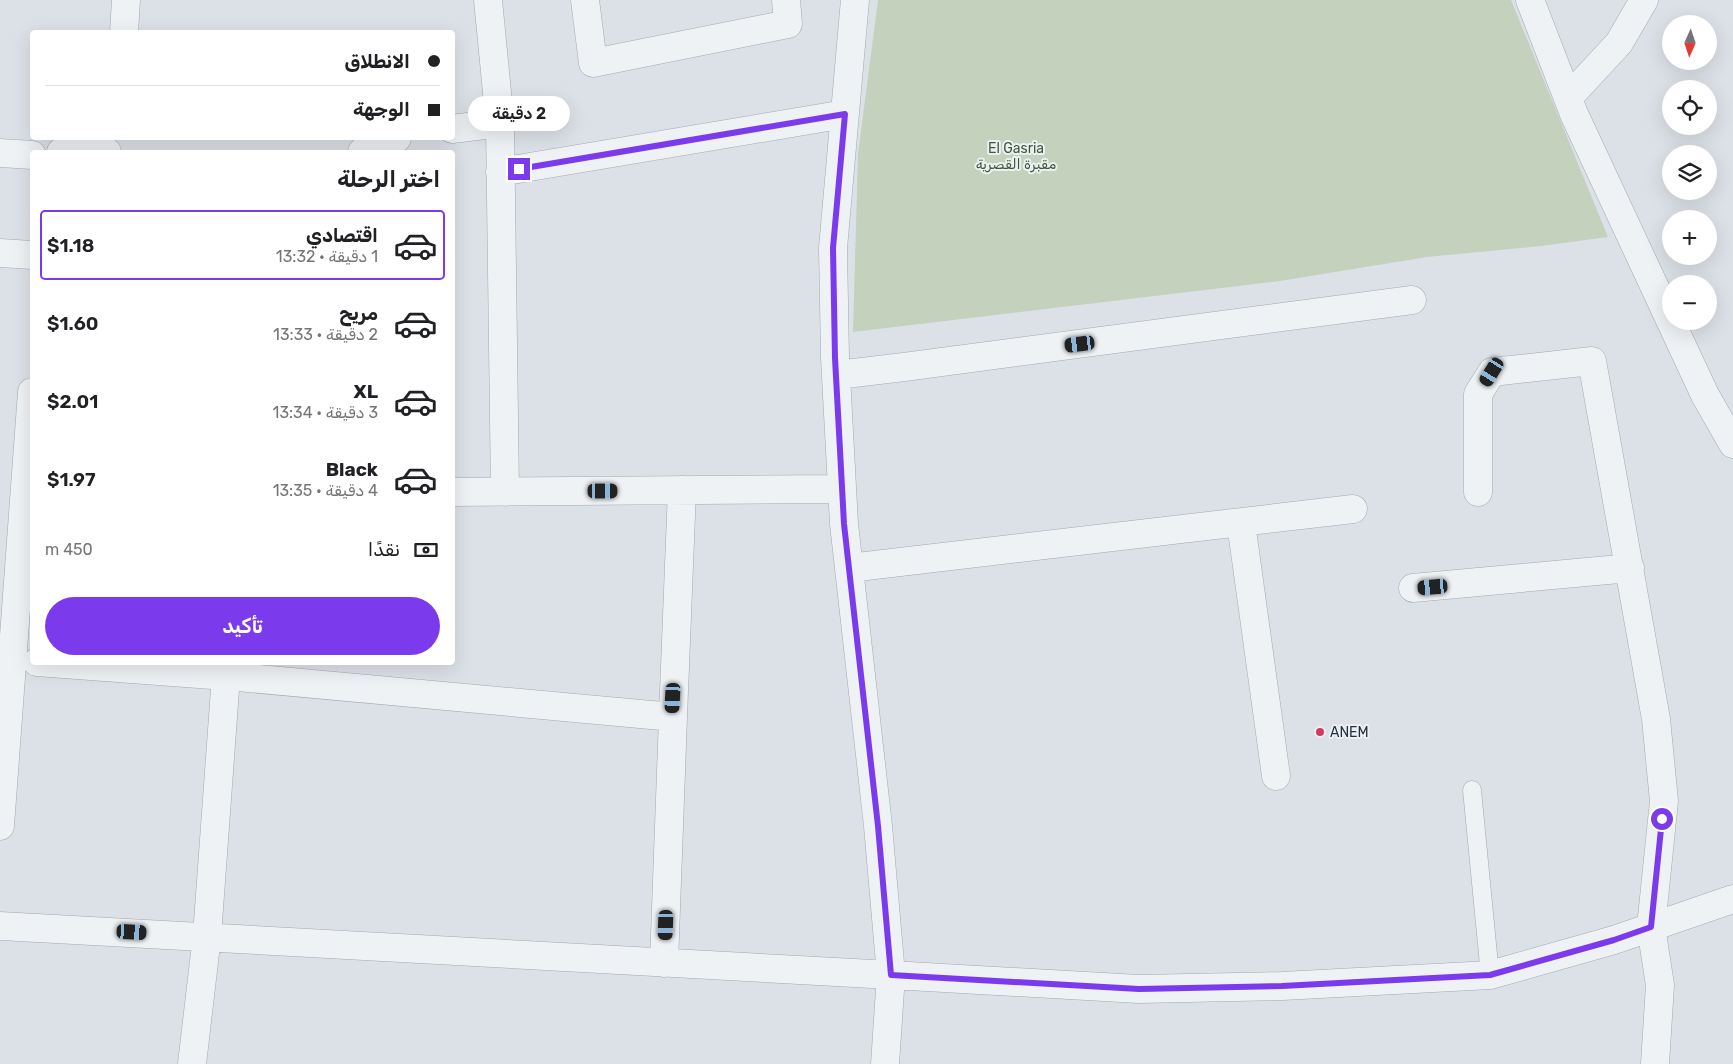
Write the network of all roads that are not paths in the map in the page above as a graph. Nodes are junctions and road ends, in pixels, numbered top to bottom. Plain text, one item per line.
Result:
1 (126, 0) edge
2 (488, 0) edge
3 (585, 0) edge
4 (786, 0) edge
5 (855, 0) edge
6 (1530, 0) edge
7 (1644, 0) edge
8 (124, 30) edge
9 (1568, 98) junction
10 (845, 114) junction
11 (500, 123) junction
12 (455, 129) edge
13 (392, 140) edge
14 (105, 146) edge
15 (64, 150) edge
16 (367, 150) edge
17 (0, 152) edge
18 (30, 155) edge
19 (500, 172) junction
20 (0, 253) edge
21 (30, 255) edge
22 (1412, 300) dead end
23 (836, 375) junction
24 (1733, 444) edge
25 (842, 489) junction
26 (682, 490) junction
27 (455, 492) edge
28 (504, 492) junction
29 (1478, 492) dead end
30 (30, 500) edge
31 (1353, 509) dead end
32 (1241, 522) junction
33 (849, 568) junction
34 (1630, 568) junction
35 (1413, 588) dead end
36 (27, 662) edge
37 (113, 665) edge
38 (227, 669) edge
39 (672, 717) junction
40 (1276, 776) dead end
41 (1472, 790) dead end
42 (0, 826) edge
43 (1733, 899) edge
44 (0, 926) edge
45 (1651, 927) junction
46 (207, 936) junction
47 (664, 963) junction
48 (891, 975) junction
49 (1490, 975) junction
50 (192, 1064) edge
51 (885, 1064) edge
52 (1655, 1064) edge

1 - 8 street
2 - 11 street
3 - 4 street
5 - 10 street
6 - 9 street
7 - 9 street
9 - 24 street
10 - 19 street
10 - 23 street
11 - 12 street
11 - 19 street
13 - 16 street
14 - 15 street
17 - 18 street
19 - 28 street
20 - 21 street
22 - 23 street
23 - 25 street
25 - 26 street
25 - 33 street
26 - 28 street
26 - 39 street
27 - 28 street
29 - 34 street
30 - 36 street
31 - 32 street
32 - 33 street
32 - 40 street
33 - 48 street
34 - 35 street
34 - 45 street
36 - 42 street
37 - 38 street
38 - 39 street
38 - 46 street
39 - 47 street
41 - 49 lane
43 - 45 street
44 - 46 street
45 - 49 street
45 - 52 street
46 - 47 street
46 - 50 street
47 - 48 street
48 - 49 street
48 - 51 street

